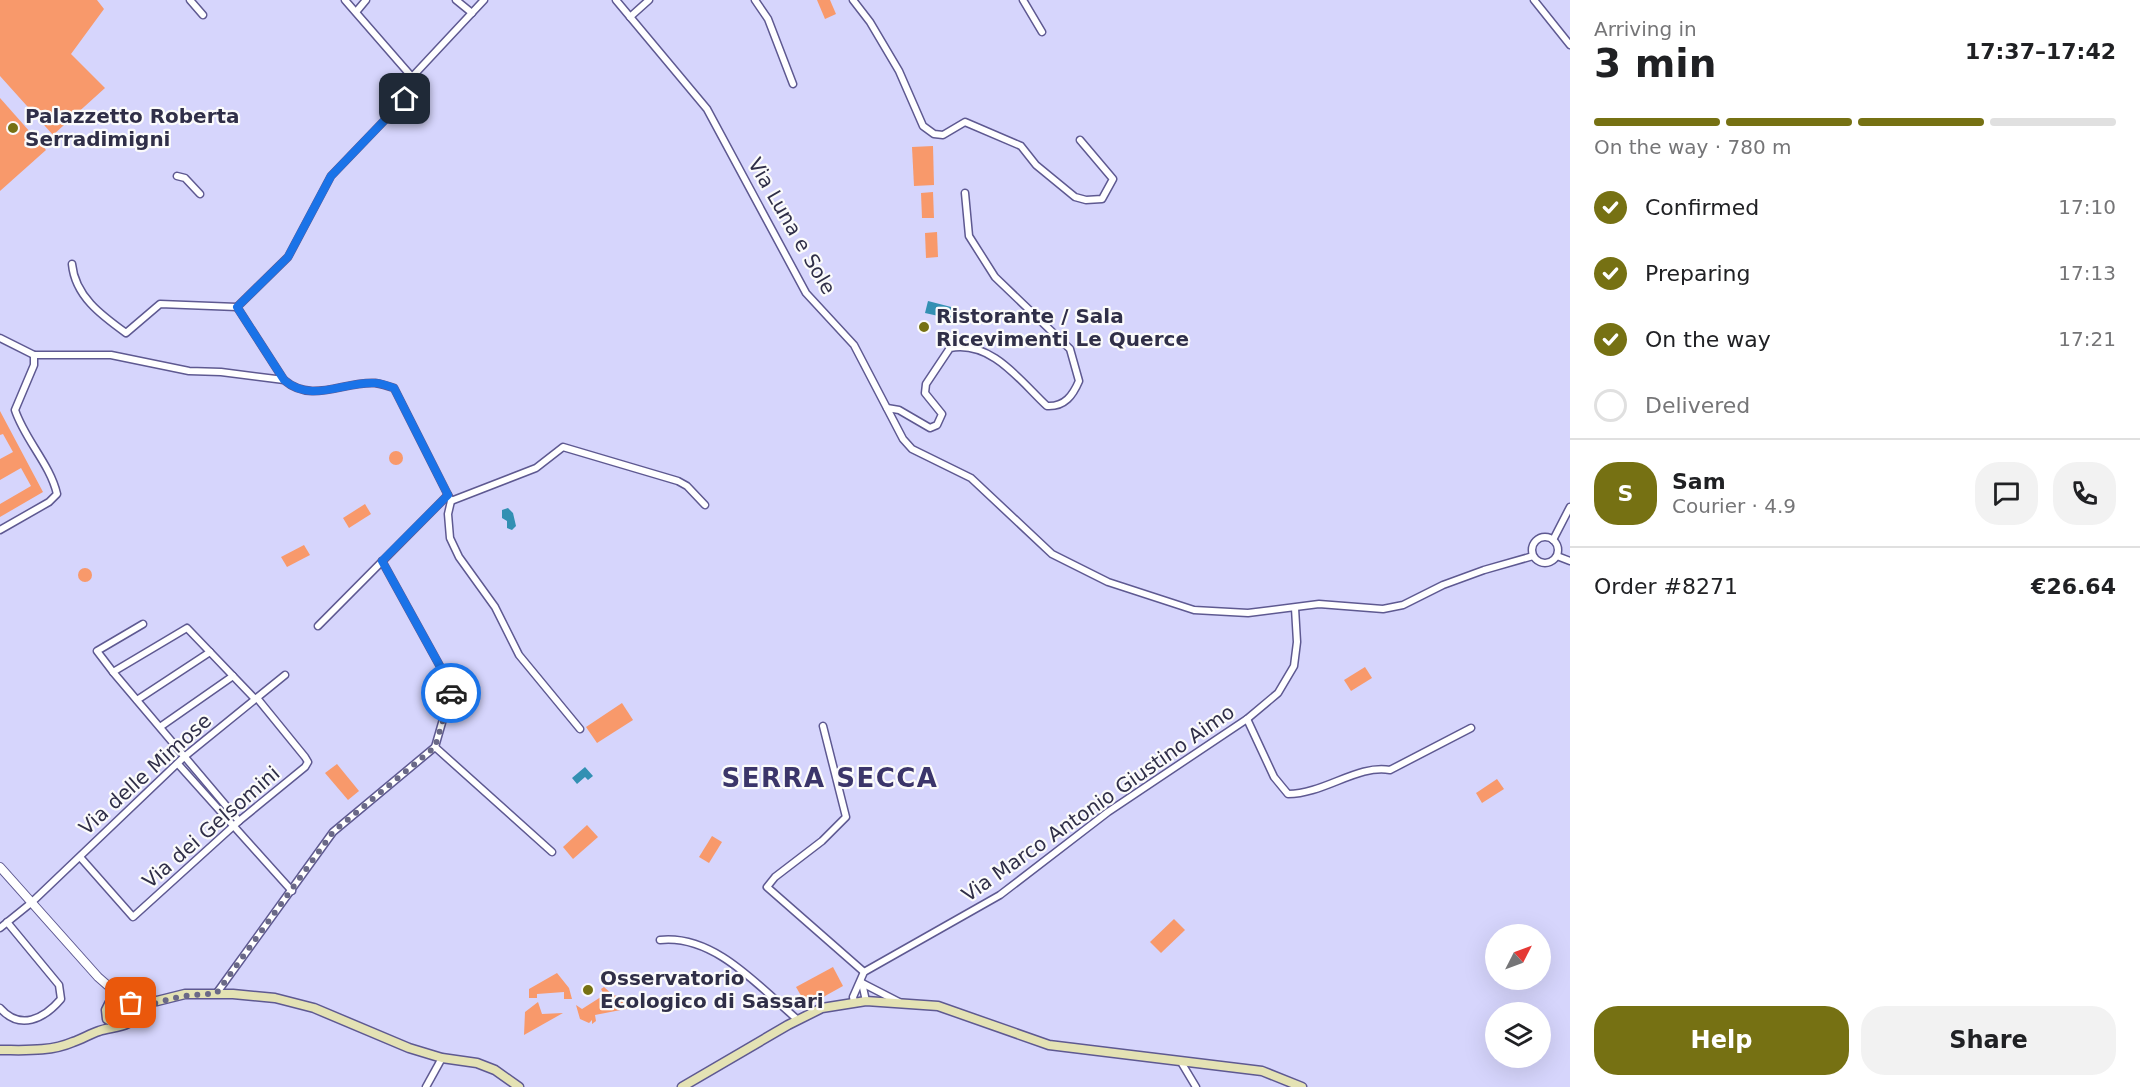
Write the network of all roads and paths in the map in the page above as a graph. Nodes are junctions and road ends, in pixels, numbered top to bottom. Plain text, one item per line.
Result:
1 (190, 0) edge
2 (345, 0) edge
3 (366, 0) edge
4 (456, 0) edge
5 (484, 0) edge
6 (615, 0) edge
7 (649, 0) edge
8 (755, 0) edge
9 (853, 0) edge
10 (1023, 0) edge
11 (1534, 0) edge
12 (356, 12) junction
13 (472, 13) junction
14 (203, 15) dead end
15 (630, 17) junction
16 (1042, 32) dead end
17 (1570, 45) edge
18 (793, 84) dead end
19 (405, 99) dead end
20 (1080, 140) dead end
21 (177, 176) dead end
22 (965, 193) dead end
23 (200, 194) dead end
24 (72, 264) dead end
25 (237, 307) junction
26 (0, 338) edge
27 (34, 356) junction
28 (284, 380) junction
29 (887, 408) junction
30 (449, 498) junction
31 (705, 506) dead end
32 (1570, 507) edge
33 (0, 530) edge
34 (1552, 540) junction
35 (1533, 556) junction
36 (1557, 556) junction
37 (382, 561) junction
38 (1570, 561) edge
39 (1295, 608) junction
40 (143, 624) dead end
41 (318, 626) dead end
42 (210, 652) junction
43 (113, 672) junction
44 (285, 675) dead end
45 (233, 676) junction
46 (256, 699) junction
47 (137, 700) junction
48 (1247, 719) junction
49 (824, 726) dead end
50 (160, 727) junction
51 (1471, 728) dead end
52 (580, 729) dead end
53 (435, 747) junction
54 (184, 757) junction
55 (178, 764) junction
56 (239, 821) junction
57 (233, 827) junction
58 (552, 852) dead end
59 (80, 857) junction
60 (0, 867) edge
61 (292, 891) junction
62 (32, 903) junction
63 (7, 922) junction
64 (0, 928) edge
65 (660, 940) dead end
66 (864, 972) junction
67 (98, 977) junction
68 (862, 983) junction
69 (216, 994) junction
70 (122, 998) junction
71 (157, 1001) junction
72 (866, 1001) junction
73 (110, 1002) junction
74 (854, 1002) junction
75 (131, 1003) junction
76 (900, 1003) junction
77 (0, 1008) edge
78 (134, 1012) junction
79 (106, 1015) junction
80 (798, 1020) junction
81 (118, 1026) junction
82 (81, 1038) junction
83 (0, 1050) edge
84 (442, 1058) junction
85 (1181, 1062) junction
86 (426, 1087) edge
87 (519, 1087) edge
88 (682, 1087) edge
89 (1196, 1087) edge
90 (1302, 1087) edge

1 - 14 street
2 - 12 street
3 - 12 street
4 - 13 street
5 - 13 street
6 - 15 street, Via Luna e Sole
7 - 15 street
8 - 18 street
9 - 20 street
10 - 16 street
11 - 17 street
12 - 13 street
15 - 29 street, Via Luna e Sole
19 - 25 street
21 - 23 street
22 - 29 street
24 - 25 street
25 - 28 street
26 - 27 street
27 - 28 street
27 - 33 street
28 - 30 street
29 - 39 street, Via Luna e Sole
30 - 31 street
30 - 37 street
30 - 52 street
32 - 34 street
34 - 35 street
34 - 36 street
35 - 36 street
35 - 39 street, Via Luna e Sole
36 - 38 street
37 - 41 street
37 - 53 street
39 - 48 street, Via Marco Antonio Giustino Aimo
40 - 43 street
42 - 43 street
42 - 45 street
42 - 47 street
43 - 47 street
44 - 46 street, Via delle Mimose
45 - 46 street
45 - 50 street
46 - 54 street, Via delle Mimose
46 - 56 street, Via dei Gelsomini
47 - 50 street
48 - 51 street
48 - 66 street, Via Marco Antonio Giustino Aimo
49 - 66 street
50 - 54 street
53 - 58 street
53 - 61 street
54 - 55 street, Via delle Mimose
54 - 56 street
55 - 57 street
55 - 59 street, Via delle Mimose
56 - 57 street, Via dei Gelsomini
57 - 59 street, Via dei Gelsomini
57 - 61 street
59 - 62 street, Via delle Mimose
60 - 62 street
61 - 69 street
62 - 63 street, Via delle Mimose
62 - 67 street
63 - 64 street, Via delle Mimose
63 - 77 street
65 - 80 street
66 - 68 street
67 - 70 street
67 - 73 street
68 - 72 street
68 - 74 street
68 - 76 street
69 - 71 main road
69 - 84 main road
70 - 73 main road
70 - 75 main road
71 - 75 main road
71 - 78 main road
72 - 74 main road
72 - 76 main road
73 - 79 main road
74 - 80 main road
75 - 78 main road
76 - 85 main road
78 - 81 main road
79 - 81 main road
79 - 82 main road
80 - 88 main road
81 - 82 main road
82 - 83 main road
84 - 86 street
84 - 87 main road
85 - 89 street
85 - 90 main road

